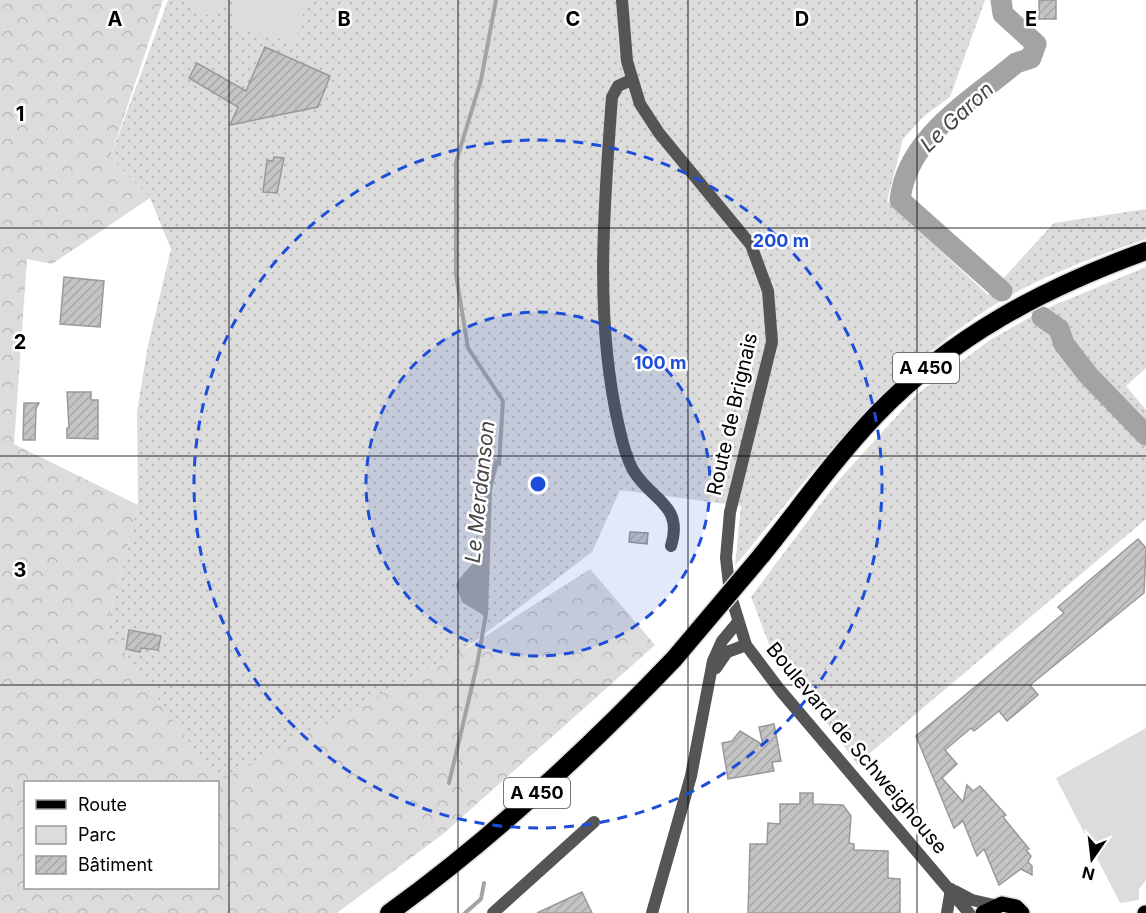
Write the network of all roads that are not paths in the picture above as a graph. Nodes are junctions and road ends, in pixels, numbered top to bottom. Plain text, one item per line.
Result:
1 (622, 0) edge
2 (631, 80) junction
3 (1146, 251) edge
4 (671, 546) dead end
5 (726, 558) joint
6 (737, 623) junction
7 (746, 645) junction
8 (708, 682) junction
9 (594, 822) dead end
10 (951, 889) junction
11 (988, 909) edge
12 (388, 913) edge
13 (492, 913) edge
14 (652, 913) edge
15 (947, 913) edge
16 (969, 913) edge
17 (1022, 913) edge

1 - 2 street, Route de Brignais
2 - 4 street
2 - 5 street, Route de Brignais
3 - 12 highway, A 450, bridge
5 - 6 street, Boulevard de Schweighouse
6 - 7 street, Boulevard de Schweighouse
6 - 8 street
7 - 8 street
7 - 10 street, Boulevard de Schweighouse
8 - 14 street
9 - 13 street
10 - 11 street, Boulevard de Schweighouse
10 - 15 street
10 - 16 street, Boulevard de Schweighouse
11 - 17 main road

